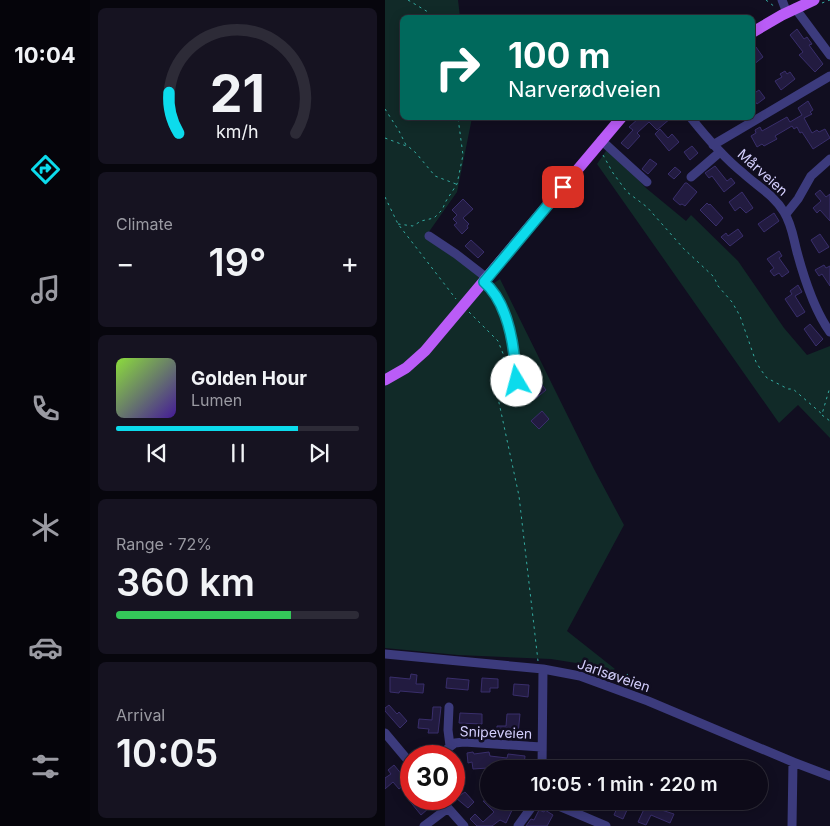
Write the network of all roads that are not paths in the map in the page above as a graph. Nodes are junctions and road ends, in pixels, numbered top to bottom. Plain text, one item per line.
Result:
1 (781, 0) edge
2 (814, 0) edge
3 (788, 12) junction
4 (755, 31) edge
5 (830, 55) edge
6 (830, 76) edge
7 (619, 120) edge
8 (693, 120) edge
9 (598, 144) junction
10 (717, 148) junction
11 (830, 159) edge
12 (691, 177) dead end
13 (647, 182) dead end
14 (786, 214) junction
15 (429, 236) dead end
16 (486, 280) junction
17 (830, 332) edge
18 (385, 380) edge
19 (522, 390) dead end
20 (385, 654) edge
21 (541, 665) junction
22 (449, 707) dead end
23 (385, 733) edge
24 (450, 745) edge
25 (452, 745) edge
26 (541, 747) junction
27 (400, 751) edge
28 (542, 760) edge
29 (793, 762) junction
30 (830, 776) edge
31 (445, 810) edge
32 (450, 810) edge
33 (529, 810) edge
34 (566, 810) edge
35 (599, 825) edge
36 (424, 826) edge
37 (464, 826) edge
38 (518, 826) edge
39 (792, 826) edge

1 - 3 street
2 - 3 main road
3 - 4 main road
3 - 5 street
6 - 10 street
7 - 9 main road
8 - 10 street, Mårveien
9 - 13 street
9 - 16 main road
10 - 12 street, Mårveien
10 - 14 street, Mårveien
11 - 14 street
14 - 17 street
15 - 16 street
16 - 18 main road
16 - 19 street
20 - 21 street, Jarlsøveien
21 - 26 street
21 - 29 street, Jarlsøveien
22 - 24 street, Snipeveien
23 - 27 street
25 - 26 street, Snipeveien
26 - 28 street
29 - 30 street, Jarlsøveien
29 - 39 street
31 - 36 street
32 - 37 street
33 - 38 street
34 - 35 street

